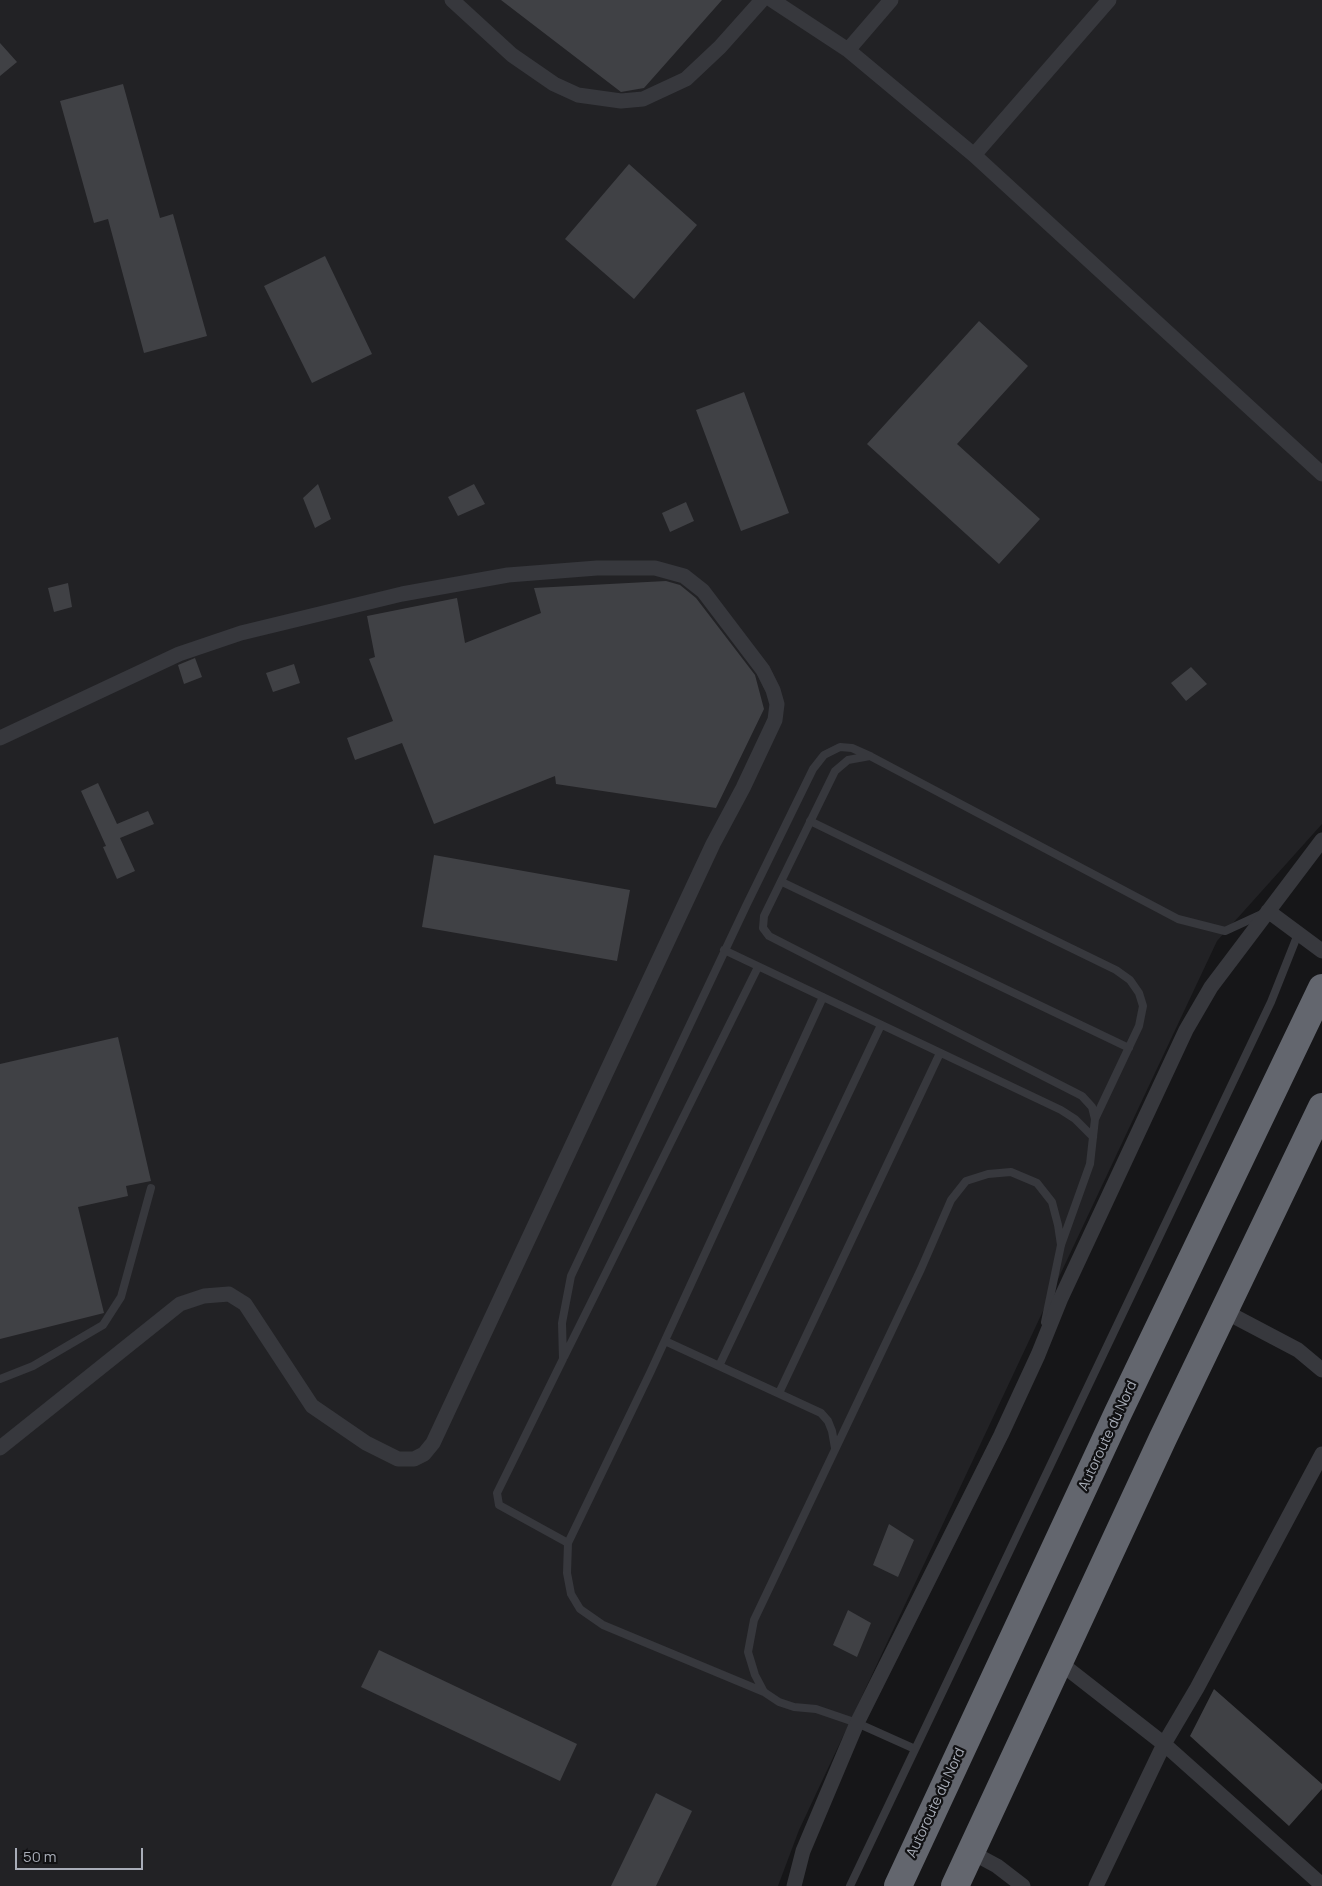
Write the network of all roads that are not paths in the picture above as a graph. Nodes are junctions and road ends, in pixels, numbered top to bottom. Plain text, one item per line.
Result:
1 (452, 0) edge
2 (762, 0) edge
3 (772, 0) edge
4 (891, 0) edge
5 (1109, 0) edge
6 (848, 50) junction
7 (974, 155) junction
8 (1322, 474) edge
9 (0, 738) edge
10 (870, 756) junction
11 (810, 821) junction
12 (1322, 840) edge
13 (782, 882) junction
14 (1268, 911) junction
15 (1298, 934) junction
16 (724, 950) junction
17 (1322, 951) edge
18 (758, 967) junction
19 (1322, 988) edge
20 (823, 997) junction
21 (881, 1025) junction
22 (1129, 1048) junction
23 (940, 1053) junction
24 (1095, 1119) junction
25 (1319, 1120) edge
26 (1093, 1137) junction
27 (151, 1188) dead end
28 (1061, 1245) junction
29 (1224, 1311) junction
30 (664, 1341) junction
31 (1038, 1355) junction
32 (563, 1359) junction
33 (719, 1366) junction
34 (1322, 1370) edge
35 (0, 1379) edge
36 (779, 1393) junction
37 (0, 1448) edge
38 (835, 1448) junction
39 (1322, 1454) edge
40 (568, 1543) junction
41 (1059, 1662) junction
42 (764, 1692) junction
43 (857, 1723) junction
44 (1164, 1744) junction
45 (915, 1749) junction
46 (971, 1852) junction
47 (1322, 1885) edge
48 (794, 1886) edge
49 (850, 1886) edge
50 (898, 1886) edge
51 (955, 1886) edge
52 (1023, 1886) edge
53 (1096, 1886) edge

1 - 2 street
3 - 6 street
4 - 6 street
5 - 7 street
6 - 7 street
7 - 8 street
9 - 37 street
10 - 11 lane
10 - 14 lane
10 - 16 lane
11 - 13 lane
11 - 22 lane
12 - 14 street
13 - 22 lane
13 - 24 lane
14 - 15 street
14 - 31 street
15 - 17 street
15 - 45 lane
16 - 18 lane
16 - 32 lane
18 - 20 lane
18 - 32 lane
19 - 50 highway, Autoroute du Nord
20 - 21 lane
20 - 30 lane
21 - 23 lane
21 - 33 lane
22 - 24 lane
23 - 26 lane
23 - 36 lane
24 - 26 lane
25 - 29 highway
26 - 28 lane
27 - 35 lane
28 - 31 lane
28 - 38 lane
29 - 34 street
29 - 41 highway
30 - 33 lane
30 - 40 lane
31 - 43 street
32 - 40 lane
33 - 36 lane
36 - 38 lane
38 - 42 lane
39 - 44 street
40 - 42 lane
41 - 44 street
41 - 46 highway
42 - 43 lane
43 - 45 lane
43 - 48 street
44 - 47 street
44 - 53 street
45 - 49 lane
46 - 51 highway
46 - 52 street

